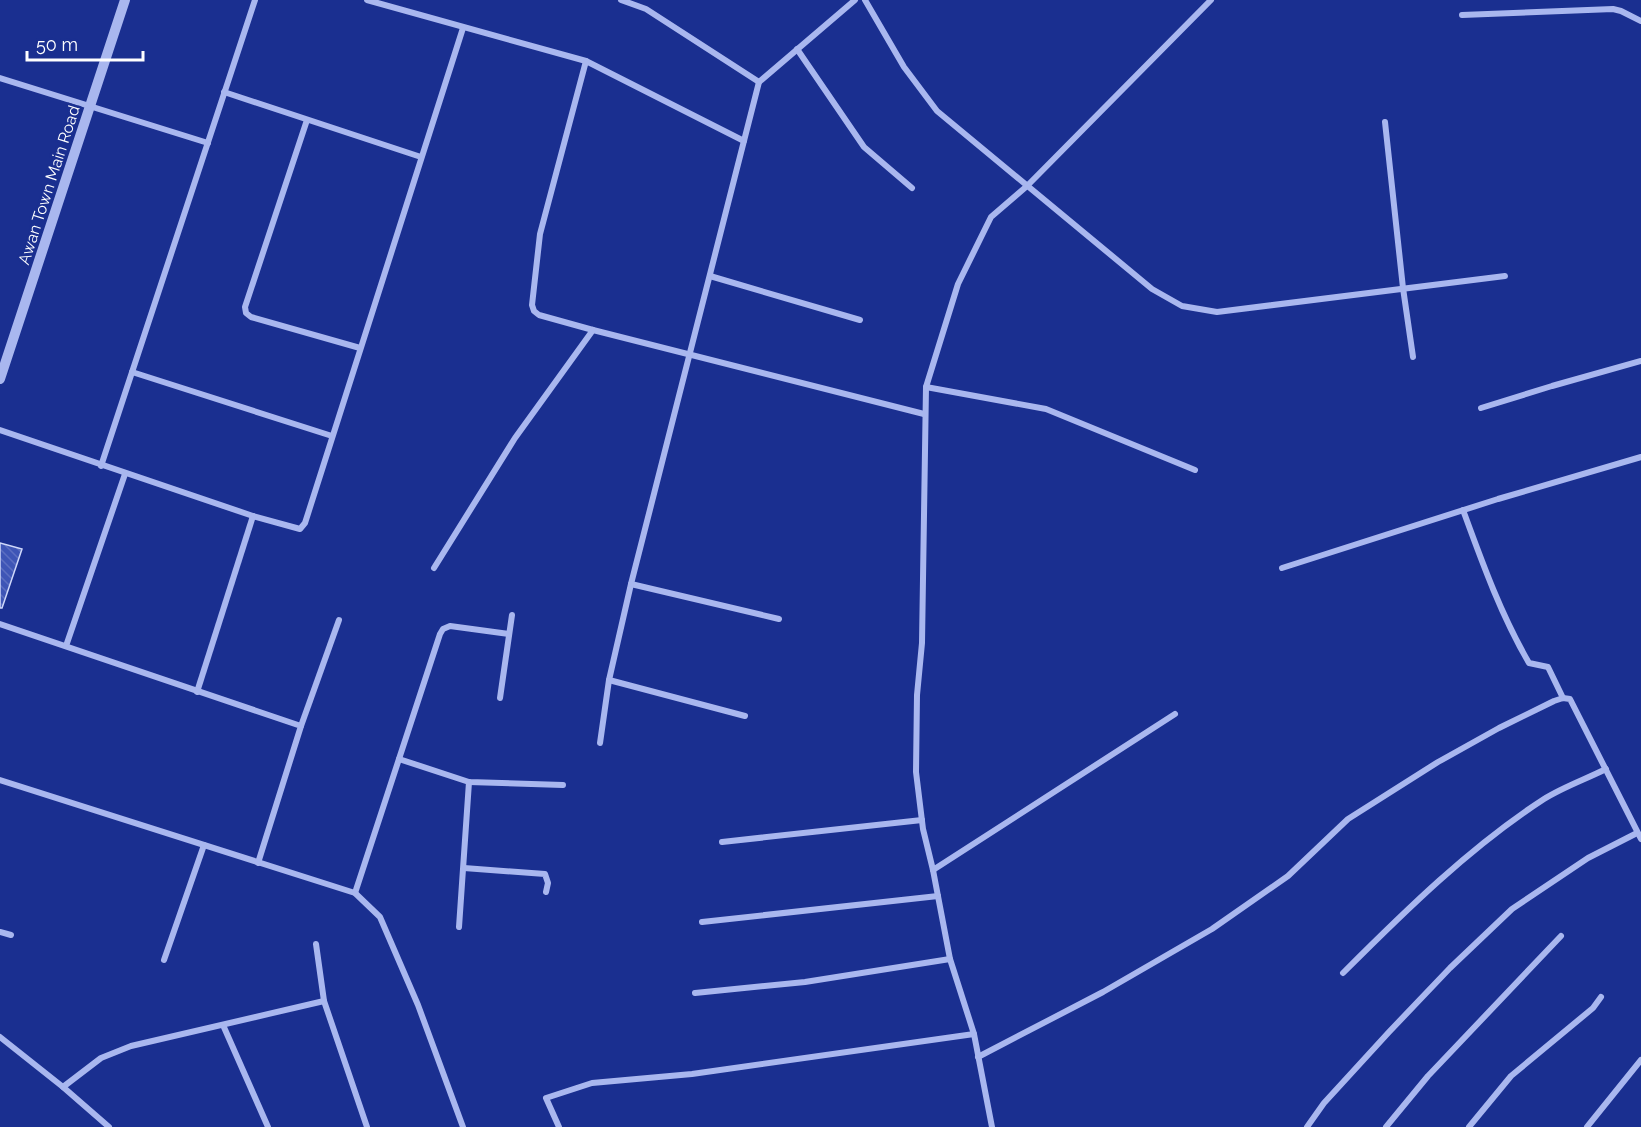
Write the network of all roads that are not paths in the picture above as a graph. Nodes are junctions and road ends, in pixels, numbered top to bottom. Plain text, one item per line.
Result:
1 (125, 0) edge
2 (255, 0) edge
3 (367, 0) edge
4 (621, 0) edge
5 (855, 0) edge
6 (865, 0) edge
7 (1211, 0) edge
8 (1564, 0) edge
9 (1565, 10) junction
10 (1462, 15) dead end
11 (1641, 21) edge
12 (463, 28) junction
13 (797, 49) junction
14 (586, 61) junction
15 (0, 78) edge
16 (759, 81) junction
17 (224, 92) junction
18 (90, 107) junction
19 (307, 120) junction
20 (1385, 122) dead end
21 (744, 141) junction
22 (208, 143) junction
23 (421, 157) junction
24 (1028, 186) junction
25 (912, 188) dead end
26 (710, 276) junction
27 (1505, 276) dead end
28 (1403, 288) junction
29 (860, 320) dead end
30 (593, 330) junction
31 (360, 348) junction
32 (690, 355) junction
33 (1413, 357) dead end
34 (1641, 361) edge
35 (132, 372) junction
36 (0, 378) edge
37 (926, 387) junction
38 (1481, 408) dead end
39 (924, 414) junction
40 (0, 430) edge
41 (332, 436) junction
42 (1641, 457) edge
43 (101, 466) junction
44 (1196, 470) dead end
45 (125, 474) junction
46 (1463, 510) junction
47 (253, 516) junction
48 (434, 568) dead end
49 (1282, 568) dead end
50 (631, 584) junction
51 (512, 615) dead end
52 (779, 619) dead end
53 (339, 620) dead end
54 (0, 624) edge
55 (509, 634) junction
56 (66, 646) junction
57 (609, 680) junction
58 (197, 692) junction
59 (501, 698) dead end
60 (1563, 698) junction
61 (1175, 714) dead end
62 (745, 716) dead end
63 (301, 726) junction
64 (600, 743) dead end
65 (399, 759) junction
66 (1606, 769) junction
67 (0, 780) edge
68 (469, 782) junction
69 (563, 785) dead end
70 (922, 820) junction
71 (1639, 836) edge
72 (722, 842) dead end
73 (204, 845) junction
74 (258, 863) junction
75 (464, 868) junction
76 (933, 870) junction
77 (546, 892) dead end
78 (355, 893) junction
79 (938, 896) junction
80 (702, 922) dead end
81 (459, 927) dead end
82 (0, 932) edge
83 (11, 935) dead end
84 (1561, 936) dead end
85 (316, 944) dead end
86 (950, 959) junction
87 (164, 960) dead end
88 (1343, 973) dead end
89 (695, 993) dead end
90 (1601, 998) dead end
91 (324, 1001) junction
92 (222, 1025) junction
93 (974, 1034) junction
94 (0, 1037) edge
95 (978, 1057) junction
96 (1641, 1060) edge
97 (63, 1087) junction
98 (109, 1127) edge
99 (268, 1127) edge
100 (367, 1127) edge
101 (463, 1127) edge
102 (560, 1127) edge
103 (992, 1127) edge
104 (1307, 1127) edge
105 (1386, 1127) edge
106 (1469, 1127) edge
107 (1587, 1127) edge

1 - 18 street, Awan Town Main Road
2 - 17 street
3 - 12 street
4 - 16 street
5 - 13 street
6 - 24 street
7 - 24 street
8 - 9 street
9 - 10 street
9 - 11 street
12 - 14 street
12 - 23 street
13 - 16 street
13 - 25 street
14 - 21 street
14 - 30 street
15 - 18 street
16 - 21 street
17 - 19 street
17 - 22 street
18 - 22 street
18 - 36 street, Awan Town Main Road
19 - 23 street
19 - 31 street
20 - 28 street
21 - 26 street
22 - 35 street
23 - 31 street
24 - 28 street
24 - 37 street
26 - 29 street
26 - 32 street
27 - 28 street
28 - 33 street
30 - 32 street
30 - 48 street
31 - 41 street
32 - 39 street
32 - 50 street
34 - 38 street
35 - 41 street
35 - 43 street
37 - 39 street
37 - 44 street
39 - 70 street
40 - 43 street
41 - 47 street
42 - 46 street
43 - 45 street
45 - 47 street
45 - 56 street
46 - 49 street
46 - 60 street
47 - 58 street
50 - 52 street
50 - 57 street
51 - 55 street
53 - 63 street
54 - 56 street
55 - 59 street
55 - 65 street
56 - 58 street
57 - 62 street
57 - 64 street
58 - 63 street
60 - 66 street
60 - 95 street
61 - 76 street
63 - 74 street
65 - 68 street
65 - 78 street
66 - 71 street
66 - 88 street
67 - 73 street
68 - 69 street
68 - 75 street
70 - 72 street
70 - 76 street
71 - 104 street
73 - 74 street
73 - 87 street
74 - 78 street
75 - 77 street
75 - 81 street
76 - 79 street
78 - 101 street
79 - 80 street
79 - 86 street
82 - 83 street
84 - 105 street
85 - 91 street
86 - 89 street
86 - 93 street
90 - 106 street
91 - 92 street
91 - 100 street
92 - 97 street
92 - 99 street
93 - 95 street
93 - 102 street
94 - 97 street
95 - 103 street
96 - 107 street
97 - 98 street

